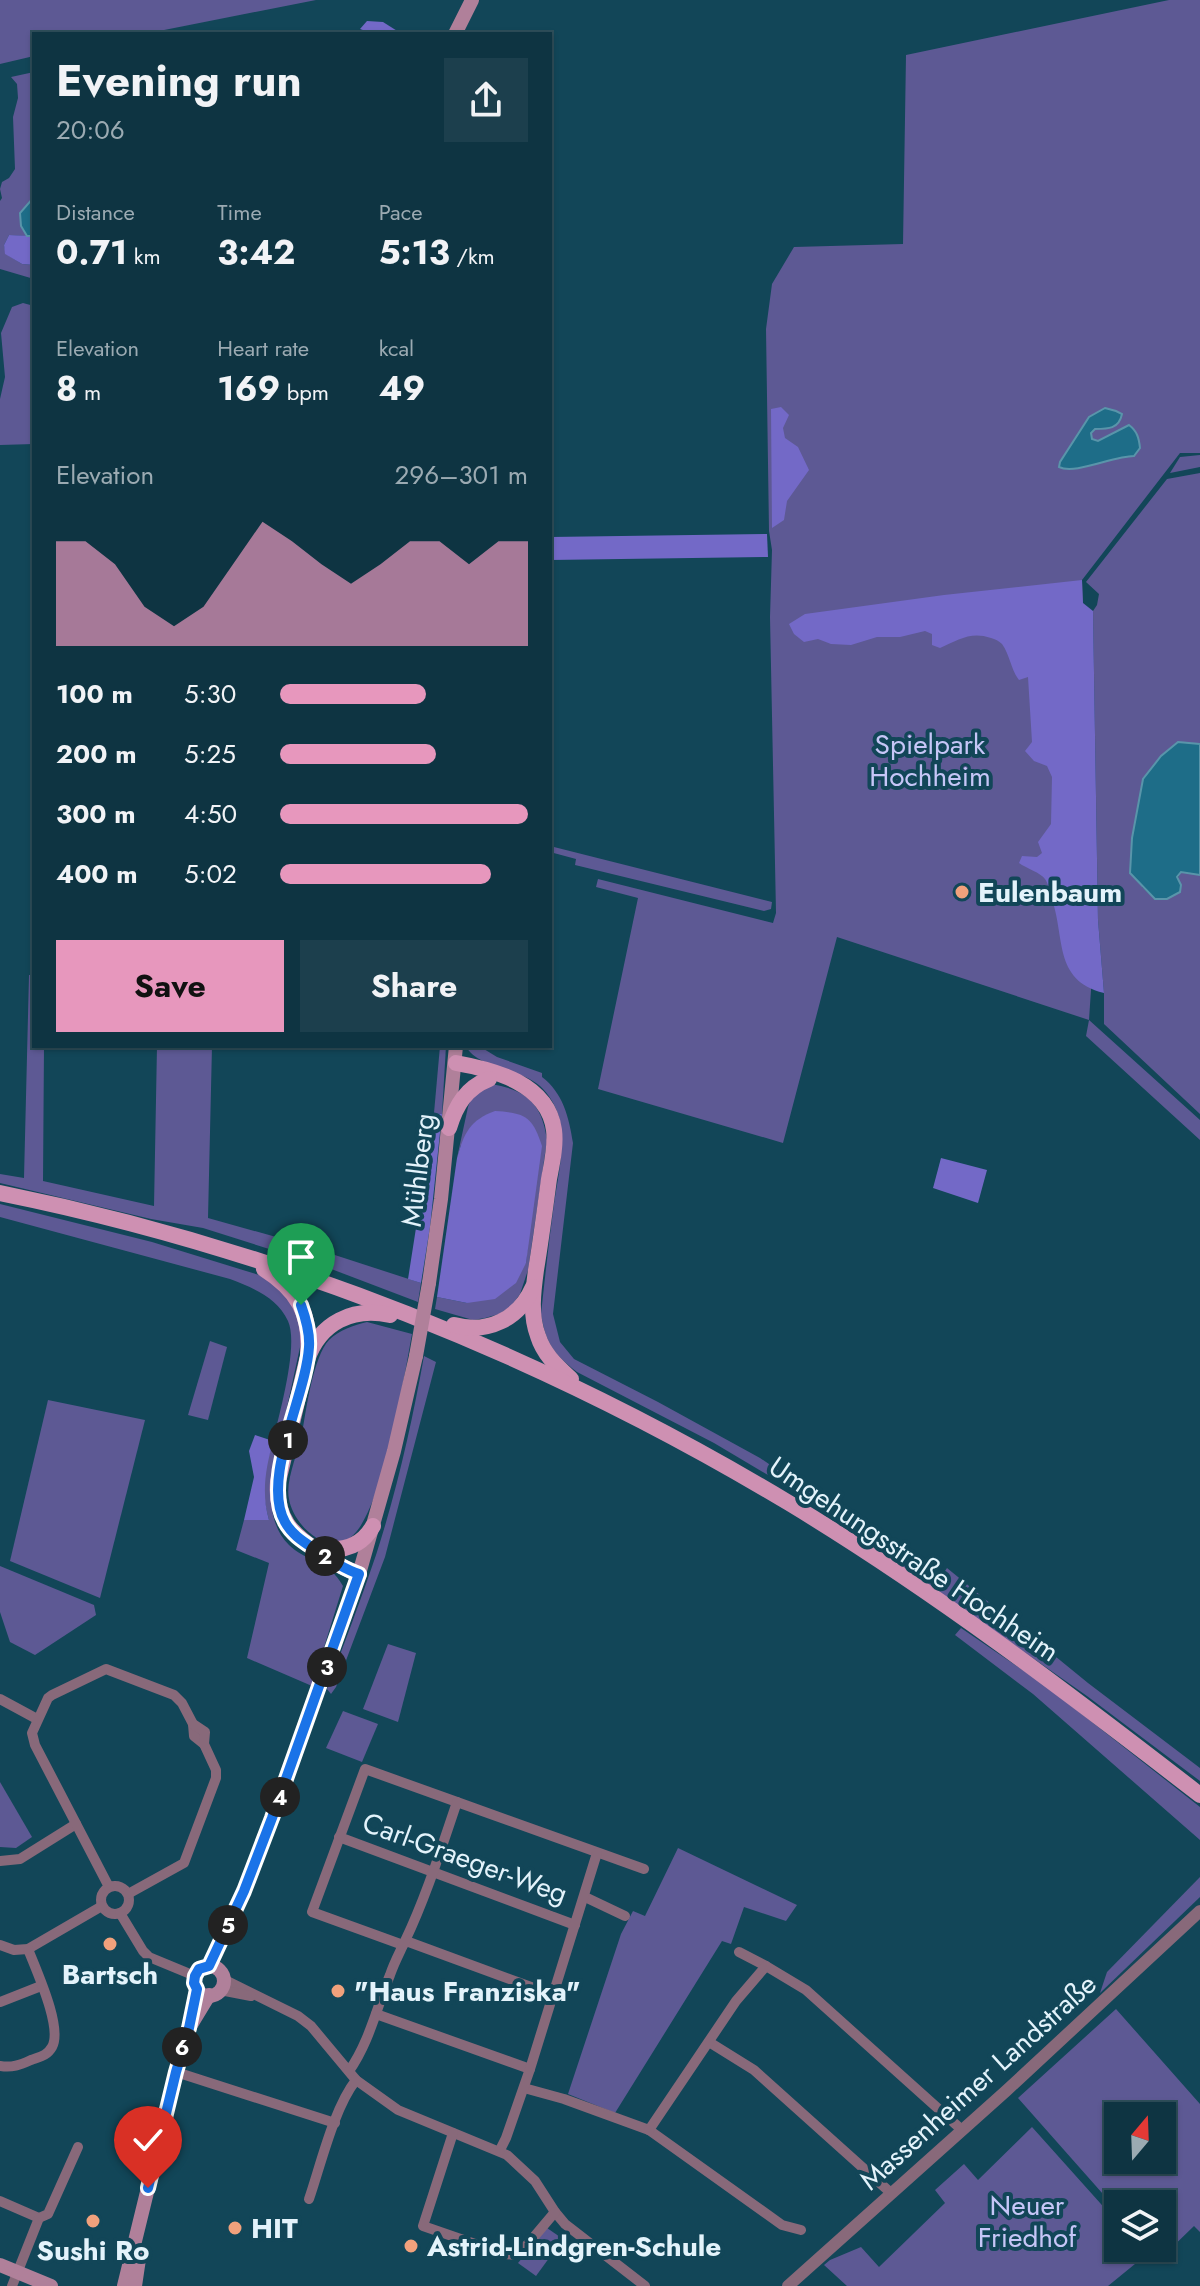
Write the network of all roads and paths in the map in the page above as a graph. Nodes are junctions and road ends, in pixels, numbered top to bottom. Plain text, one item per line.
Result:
1 (472, 0) edge
2 (456, 32) edge
3 (456, 1055) edge
4 (508, 1078) junction
5 (489, 1079) junction
6 (449, 1128) junction
7 (0, 1193) edge
8 (243, 1256) junction
9 (535, 1277) junction
10 (410, 1315) junction
11 (431, 1323) junction
12 (307, 1360) junction
13 (584, 1391) junction
14 (373, 1526) junction
15 (310, 1546) junction
16 (330, 1550) junction
17 (360, 1572) junction
18 (0, 1699) edge
19 (37, 1719) junction
20 (1200, 1795) edge
21 (457, 1802) junction
22 (76, 1824) junction
23 (339, 1837) junction
24 (597, 1853) junction
25 (0, 1861) edge
26 (644, 1869) dead end
27 (433, 1872) junction
28 (109, 1887) junction
29 (128, 1894) junction
30 (585, 1897) junction
31 (102, 1906) junction
32 (1200, 1911) edge
33 (120, 1913) junction
34 (625, 1916) dead end
35 (575, 1925) junction
36 (404, 1943) junction
37 (0, 1945) edge
38 (28, 1949) junction
39 (739, 1952) dead end
40 (766, 1966) junction
41 (210, 1981) junction
42 (41, 1986) junction
43 (553, 1995) junction
44 (0, 2002) edge
45 (376, 2014) junction
46 (709, 2042) junction
47 (0, 2066) edge
48 (530, 2069) junction
49 (176, 2072) junction
50 (352, 2076) junction
51 (524, 2088) junction
52 (335, 2123) junction
53 (649, 2130) junction
54 (962, 2130) junction
55 (453, 2133) junction
56 (78, 2147) dead end
57 (500, 2150) junction
58 (891, 2193) junction
59 (309, 2199) dead end
60 (0, 2201) edge
61 (555, 2212) junction
62 (39, 2218) junction
63 (138, 2229) junction
64 (801, 2230) dead end
65 (0, 2265) edge
66 (14, 2279) edge
67 (51, 2286) edge
68 (124, 2286) edge
69 (135, 2286) edge
70 (645, 2286) edge
71 (788, 2286) edge

1 - 2 main road
3 - 4 main road
3 - 5 main road
3 - 6 main road, Mühlberg
4 - 5 main road
4 - 9 main road
5 - 6 main road
6 - 14 main road, Mühlberg, bridge
7 - 8 main road
8 - 10 main road
8 - 12 main road
9 - 10 main road
9 - 13 main road
10 - 11 main road
11 - 12 main road
11 - 13 main road
12 - 15 main road
13 - 20 main road, Umgehungsstraße Hochheim
14 - 16 main road
14 - 17 main road, Mühlberg
15 - 16 main road
15 - 17 main road
16 - 17 main road
17 - 41 main road, Mühlberg
18 - 19 street
19 - 22 street
19 - 29 street
21 - 23 street
21 - 24 street
21 - 27 street
22 - 25 street
22 - 28 street
23 - 27 street, Carl-Graeger-Weg
23 - 36 street
24 - 26 street
24 - 30 street
27 - 35 street, Carl-Graeger-Weg
27 - 36 street
28 - 29 street
28 - 31 street
29 - 33 street
30 - 34 street
30 - 35 street
31 - 33 street
31 - 38 street
32 - 54 street, Massenheimer Landstraße
33 - 41 street
35 - 43 street
36 - 43 street
36 - 45 street
37 - 38 street
38 - 42 street
39 - 40 street
40 - 46 street
40 - 54 street
41 - 49 main road, Mühlberg
41 - 50 street
42 - 44 street
42 - 47 street
43 - 48 street
45 - 48 street
45 - 50 street
46 - 53 street
46 - 58 street
48 - 51 street
49 - 52 street
49 - 63 main road, Mühlberg
50 - 52 street
50 - 55 street
51 - 53 street
51 - 57 street
52 - 59 street
53 - 64 street
54 - 58 street, Massenheimer Landstraße
55 - 57 street
55 - 61 street
56 - 62 street
57 - 61 street
58 - 71 street, Massenheimer Landstraße
60 - 62 street
61 - 70 street
62 - 66 street
63 - 68 main road
63 - 69 main road
65 - 66 main road
66 - 67 main road

